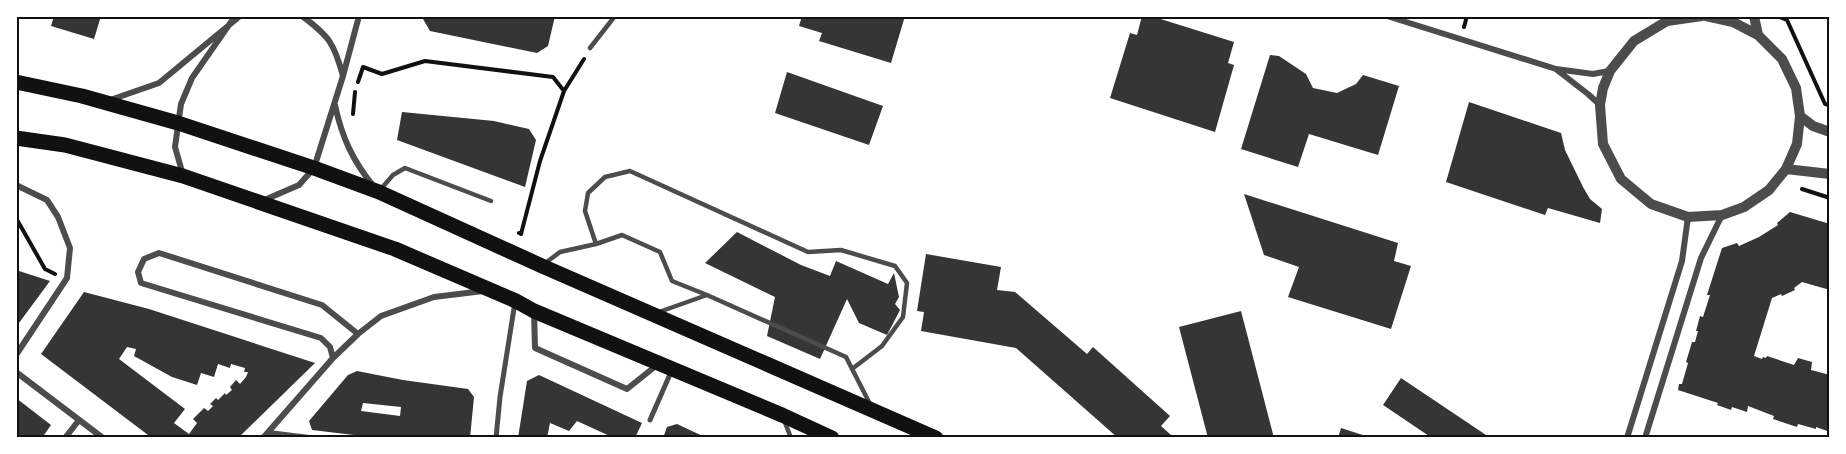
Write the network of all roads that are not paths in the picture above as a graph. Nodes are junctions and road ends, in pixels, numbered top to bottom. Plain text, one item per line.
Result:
1 (240, 16) edge
2 (302, 16) edge
3 (359, 16) edge
4 (615, 16) edge
5 (1387, 16) edge
6 (1704, 16) edge
7 (1754, 16) edge
8 (231, 22) junction
9 (1758, 35) junction
10 (590, 48) road end
11 (1556, 69) junction
12 (1610, 71) junction
13 (343, 76) junction
14 (16, 82) edge
15 (104, 102) junction
16 (335, 103) junction
17 (1600, 105) junction
18 (1800, 116) junction
19 (178, 123) junction
20 (1830, 130) edge
21 (16, 138) edge
22 (314, 168) junction
23 (1786, 169) junction
24 (1830, 174) edge
25 (183, 176) junction
26 (16, 185) edge
27 (379, 192) junction
28 (491, 201) dead end
29 (259, 202) junction
30 (1722, 215) junction
31 (1688, 216) junction
32 (596, 244) junction
33 (542, 267) junction
34 (489, 290) junction
35 (707, 295) junction
36 (516, 301) junction
37 (534, 311) junction
38 (653, 314) junction
39 (358, 334) junction
40 (16, 355) edge
41 (333, 358) junction
42 (665, 366) junction
43 (852, 369) junction
44 (16, 372) edge
45 (873, 409) junction
46 (782, 415) junction
47 (79, 420) junction
48 (650, 420) dead end
49 (266, 435) edge
50 (65, 438) edge
51 (103, 438) edge
52 (309, 438) edge
53 (496, 438) edge
54 (791, 438) edge
55 (832, 438) edge
56 (936, 438) edge
57 (1627, 438) edge
58 (1645, 438) edge

1 - 8 street
2 - 13 street
3 - 13 street
4 - 10 lane
5 - 11 street
6 - 9 street
6 - 12 street
7 - 9 street
8 - 15 street
8 - 19 street
9 - 18 street
11 - 12 street
11 - 17 street
12 - 17 street
13 - 16 street
14 - 15 main road
15 - 19 main road
16 - 22 street
16 - 27 street
17 - 31 street
18 - 20 street
18 - 23 street
19 - 22 main road
19 - 25 street
21 - 25 main road
22 - 27 main road
22 - 29 street
23 - 24 street
23 - 30 street
25 - 29 main road
26 - 40 street
27 - 28 lane
27 - 33 main road
29 - 34 main road
30 - 31 street
30 - 58 street
31 - 57 street
32 - 33 lane
32 - 35 lane
32 - 43 lane
33 - 38 main road
34 - 36 main road
34 - 39 street
35 - 38 lane
35 - 43 lane
36 - 37 main road
36 - 53 street
37 - 42 main road
37 - 42 street
38 - 45 main road
39 - 41 street
39 - 41 street
41 - 49 street
42 - 46 main road
42 - 48 street
43 - 45 lane
44 - 47 street
45 - 56 main road
46 - 54 lane
46 - 55 main road
47 - 50 street
47 - 51 street
49 - 52 street

